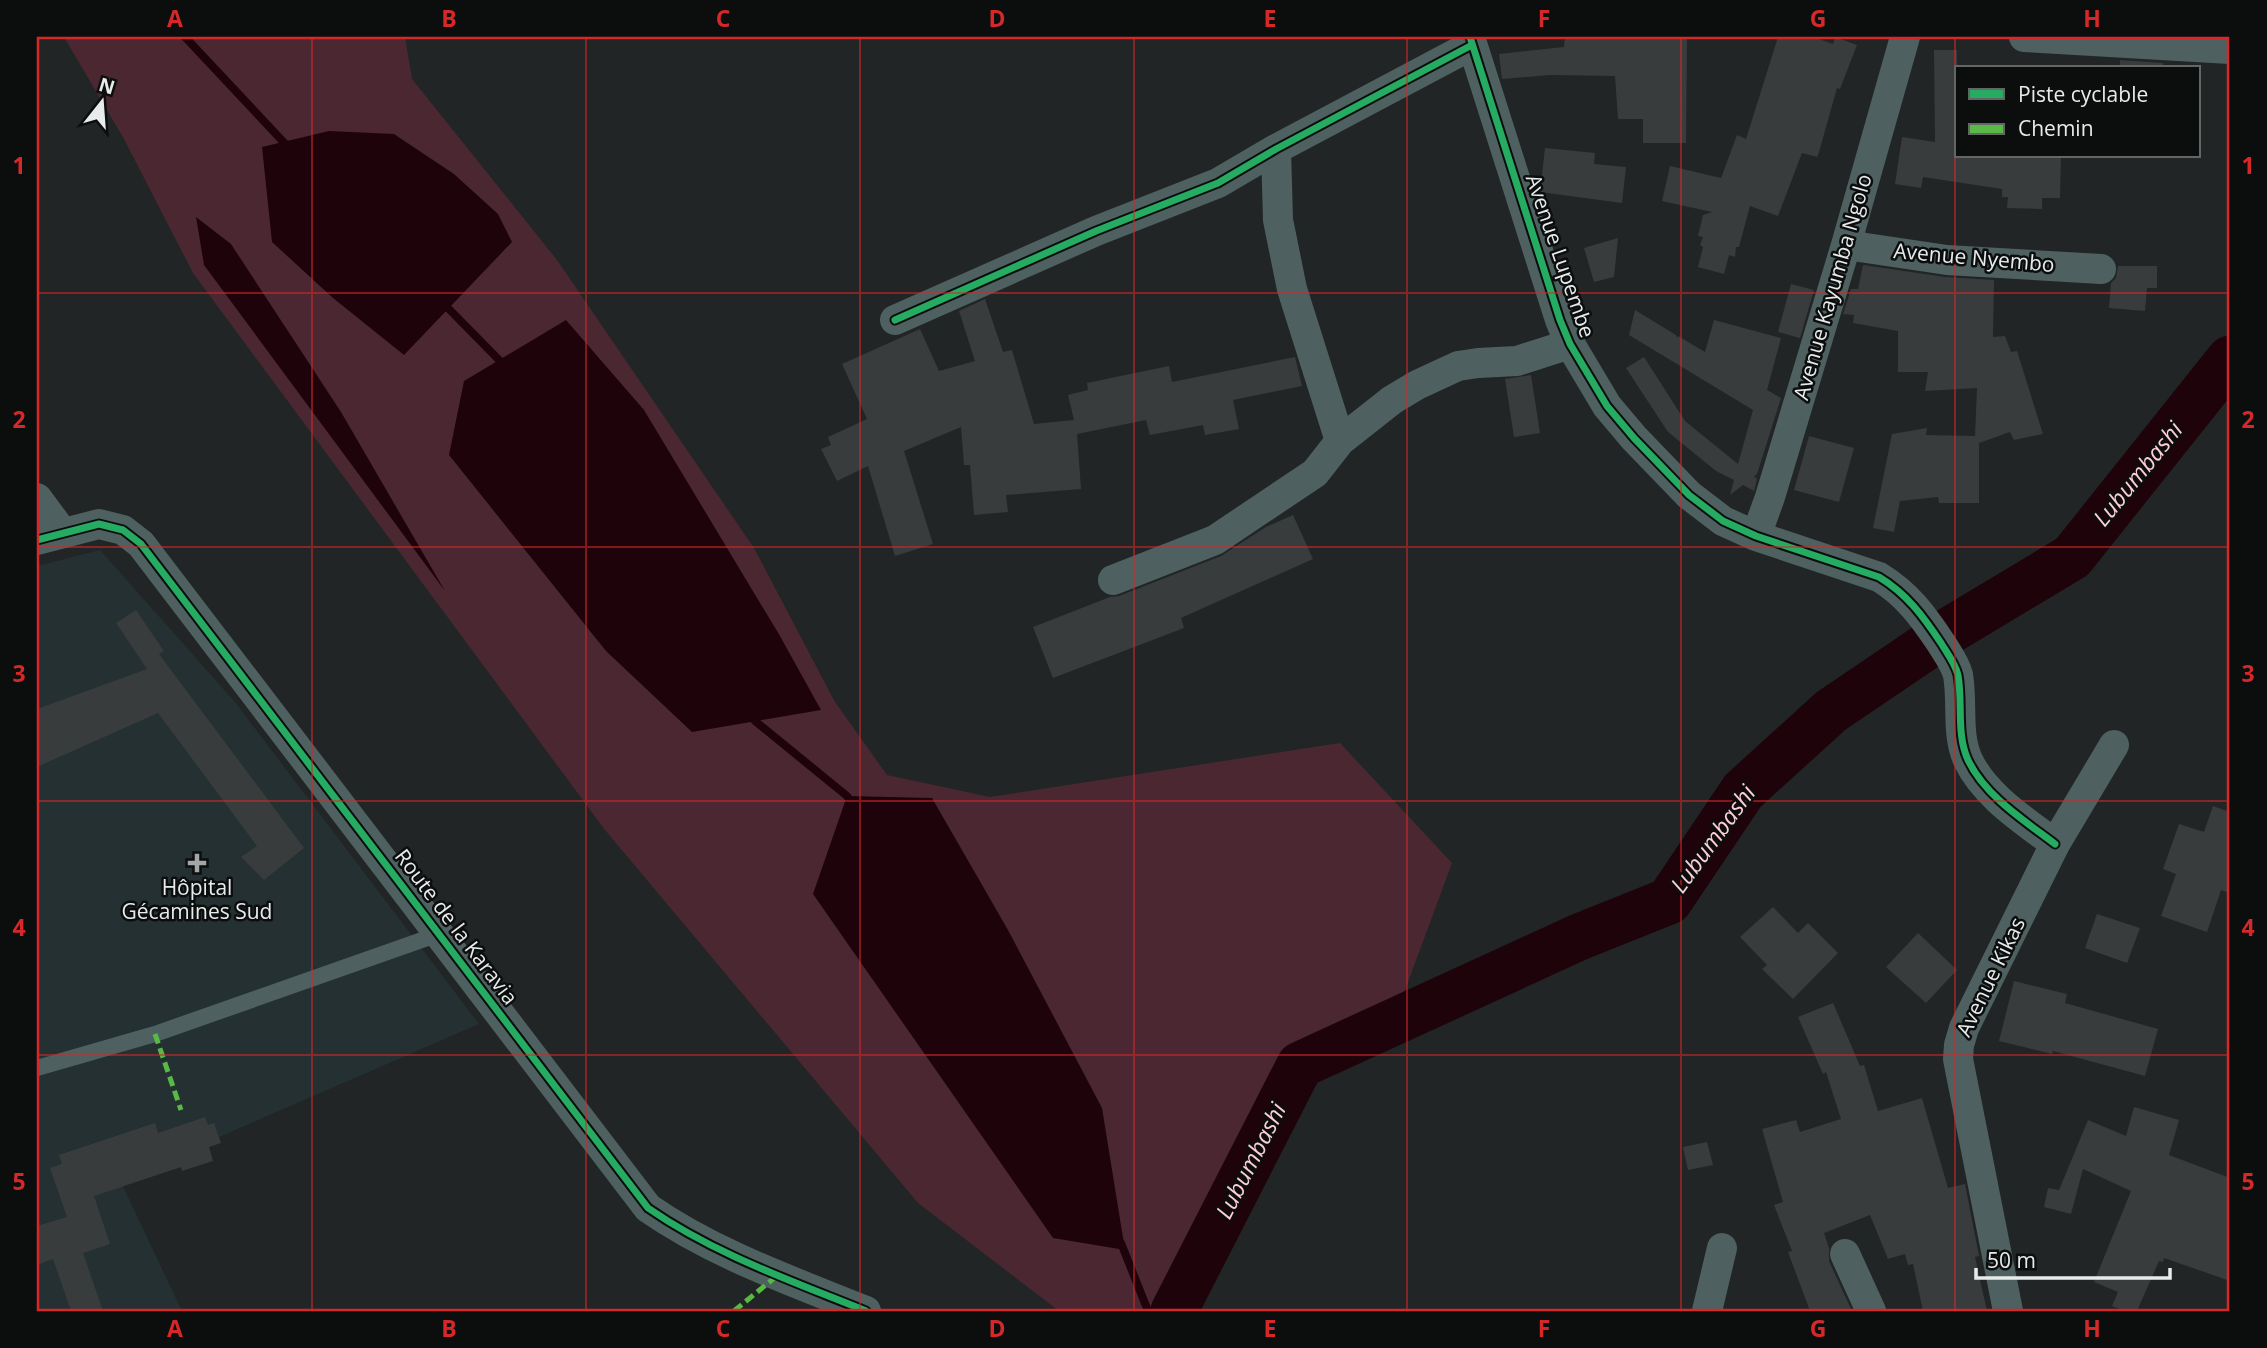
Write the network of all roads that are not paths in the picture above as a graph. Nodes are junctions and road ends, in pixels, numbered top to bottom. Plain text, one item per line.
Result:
1 (1905, 37) edge
2 (2024, 37) edge
3 (1471, 41) edge
4 (2230, 50) edge
5 (1276, 149) junction
6 (1846, 245) junction
7 (2101, 269) dead end
8 (895, 320) dead end
9 (1570, 344) junction
10 (1340, 441) junction
11 (37, 498) edge
12 (50, 536) edge
13 (1756, 536) junction
14 (1113, 580) dead end
15 (2114, 745) dead end
16 (2056, 844) junction
17 (439, 934) junction
18 (37, 1068) edge
19 (1722, 1248) dead end
20 (1845, 1254) dead end
21 (866, 1311) edge
22 (1707, 1311) edge
23 (1871, 1311) edge
24 (2008, 1311) edge

1 - 6 street, Avenue Kayumba Ngolo
2 - 4 street
3 - 5 street
3 - 9 street, Avenue Lupembe
5 - 8 street
5 - 10 street
6 - 7 street, Avenue Nyembo
6 - 13 street, Avenue Kayumba Ngolo
9 - 10 street
9 - 13 street, Avenue Lupembe
10 - 14 street
11 - 12 street, Route de la Karavia
12 - 17 street, Route de la Karavia
13 - 16 street, Avenue Lupembe
15 - 16 street, Avenue Kikas
16 - 24 street, Avenue Kikas
17 - 18 lane
17 - 21 street, Route de la Karavia
19 - 22 street
20 - 23 street

